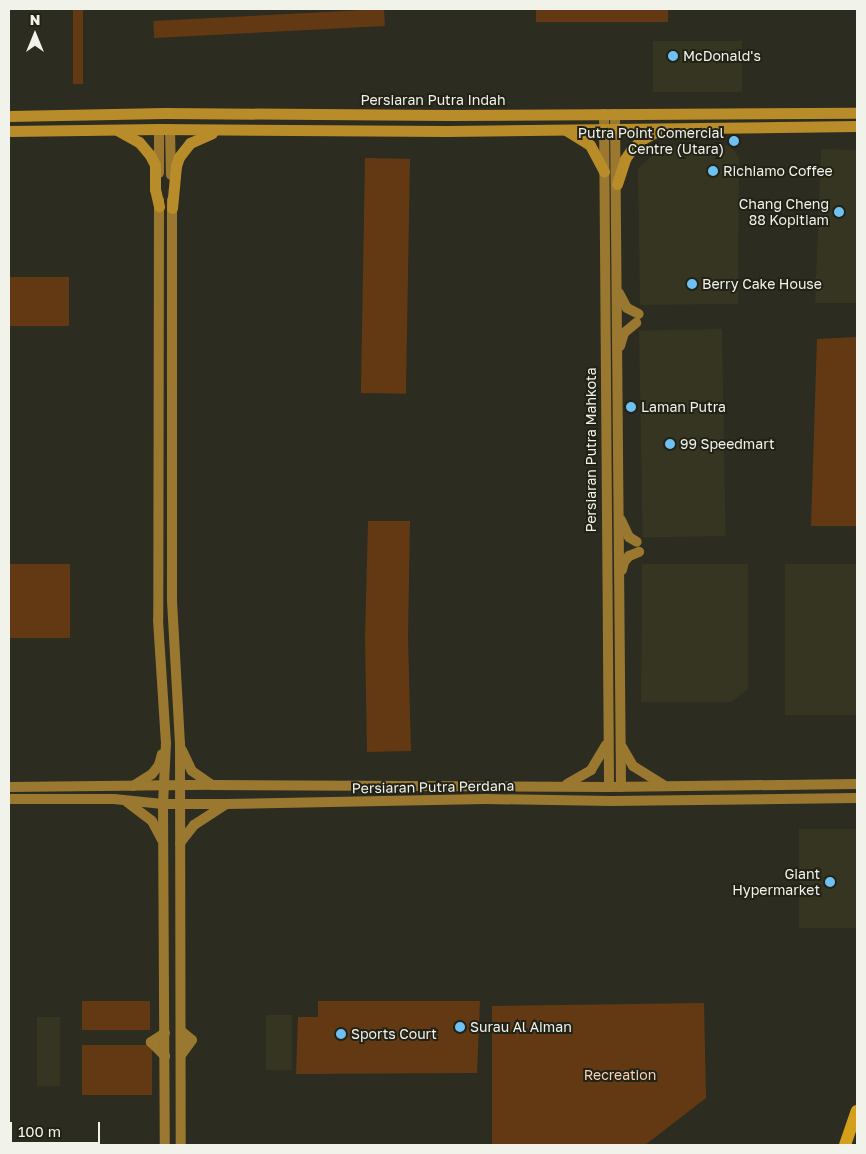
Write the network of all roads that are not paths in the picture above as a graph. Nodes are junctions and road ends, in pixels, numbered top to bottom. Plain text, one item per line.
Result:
1 (857, 112) edge
2 (213, 113) junction
3 (106, 114) junction
4 (610, 114) junction
5 (9, 116) edge
6 (50, 116) junction
7 (857, 126) edge
8 (165, 127) junction
9 (663, 128) junction
10 (563, 129) junction
11 (610, 129) junction
12 (117, 130) junction
13 (233, 130) junction
14 (9, 131) edge
15 (49, 131) junction
16 (604, 171) junction
17 (617, 184) junction
18 (159, 208) junction
19 (172, 208) junction
20 (604, 283) junction
21 (617, 288) junction
22 (172, 304) junction
23 (159, 319) junction
24 (615, 319) junction
25 (618, 352) junction
26 (605, 353) junction
27 (606, 508) junction
28 (619, 514) junction
29 (617, 547) junction
30 (620, 582) junction
31 (606, 589) junction
32 (172, 601) junction
33 (158, 620) junction
34 (621, 741) junction
35 (607, 742) junction
36 (166, 743) junction
37 (180, 744) junction
38 (857, 784) edge
39 (212, 785) junction
40 (164, 786) junction
41 (180, 786) junction
42 (561, 786) junction
43 (664, 786) junction
44 (9, 787) edge
45 (133, 787) junction
46 (615, 788) junction
47 (857, 798) edge
48 (9, 799) edge
49 (114, 799) junction
50 (581, 800) junction
51 (654, 800) junction
52 (180, 803) junction
53 (163, 804) junction
54 (226, 804) junction
55 (163, 843) junction
56 (180, 843) junction
57 (181, 1002) junction
58 (181, 1036) junction
59 (165, 1038) junction
60 (165, 1061) junction
61 (857, 1111) edge
62 (165, 1145) edge
63 (181, 1145) edge
64 (845, 1145) edge

1 - 4 main road, Persiaran Putra Indah
2 - 3 main road, Persiaran Putra Indah
2 - 4 main road, Persiaran Putra Indah
2 - 8 main road
3 - 6 main road, Persiaran Putra Indah
3 - 8 main road
4 - 11 street, Persiaran Putra Mahkota
5 - 6 main road, Persiaran Putra Indah
6 - 15 main road
7 - 9 main road
8 - 12 main road
8 - 13 main road
8 - 18 street
8 - 19 street
9 - 11 main road
9 - 17 main road
10 - 11 main road
10 - 13 main road
10 - 16 main road
11 - 16 street, Persiaran Putra Mahkota
11 - 17 street, Persiaran Putra Mahkota
12 - 15 main road
12 - 18 main road
13 - 19 main road
14 - 15 main road
16 - 20 street, Persiaran Putra Mahkota
17 - 21 street, Persiaran Putra Mahkota
18 - 23 street
19 - 22 street
20 - 24 street
20 - 26 street, Persiaran Putra Mahkota
21 - 24 street, Persiaran Putra Mahkota
21 - 25 street
22 - 23 street
22 - 32 street
23 - 33 street
24 - 25 street, Persiaran Putra Mahkota
24 - 26 street
25 - 28 street, Persiaran Putra Mahkota
26 - 27 street, Persiaran Putra Mahkota
27 - 29 street
27 - 31 street, Persiaran Putra Mahkota
28 - 29 street, Persiaran Putra Mahkota
28 - 30 street
29 - 30 street, Persiaran Putra Mahkota
29 - 31 street
30 - 34 street, Persiaran Putra Mahkota
31 - 35 street, Persiaran Putra Mahkota
32 - 33 street
32 - 37 street
33 - 36 street
34 - 43 street
34 - 46 street, Persiaran Putra Mahkota
35 - 42 street
35 - 46 street, Persiaran Putra Mahkota
36 - 40 street
36 - 45 street
37 - 39 street
37 - 41 street
38 - 43 street, Persiaran Putra Perdana
39 - 41 street, Persiaran Putra Perdana
39 - 42 street, Persiaran Putra Perdana
40 - 41 street, Persiaran Putra Perdana
40 - 45 street, Persiaran Putra Perdana
40 - 53 street
41 - 52 street
42 - 46 street, Persiaran Putra Perdana
43 - 46 street, Persiaran Putra Perdana
44 - 45 street, Persiaran Putra Perdana
46 - 50 street
46 - 51 street
47 - 51 street, Persiaran Putra Perdana
48 - 49 street, Persiaran Putra Perdana
49 - 53 street, Persiaran Putra Perdana
49 - 55 street
50 - 51 street, Persiaran Putra Perdana
50 - 54 street, Persiaran Putra Perdana
52 - 53 street, Persiaran Putra Perdana
52 - 54 street, Persiaran Putra Perdana
52 - 56 street
53 - 55 street
54 - 56 street
55 - 59 street
56 - 57 street
57 - 58 street
57 - 59 street
58 - 60 street
58 - 63 street
59 - 60 street
60 - 62 street
61 - 64 highway

